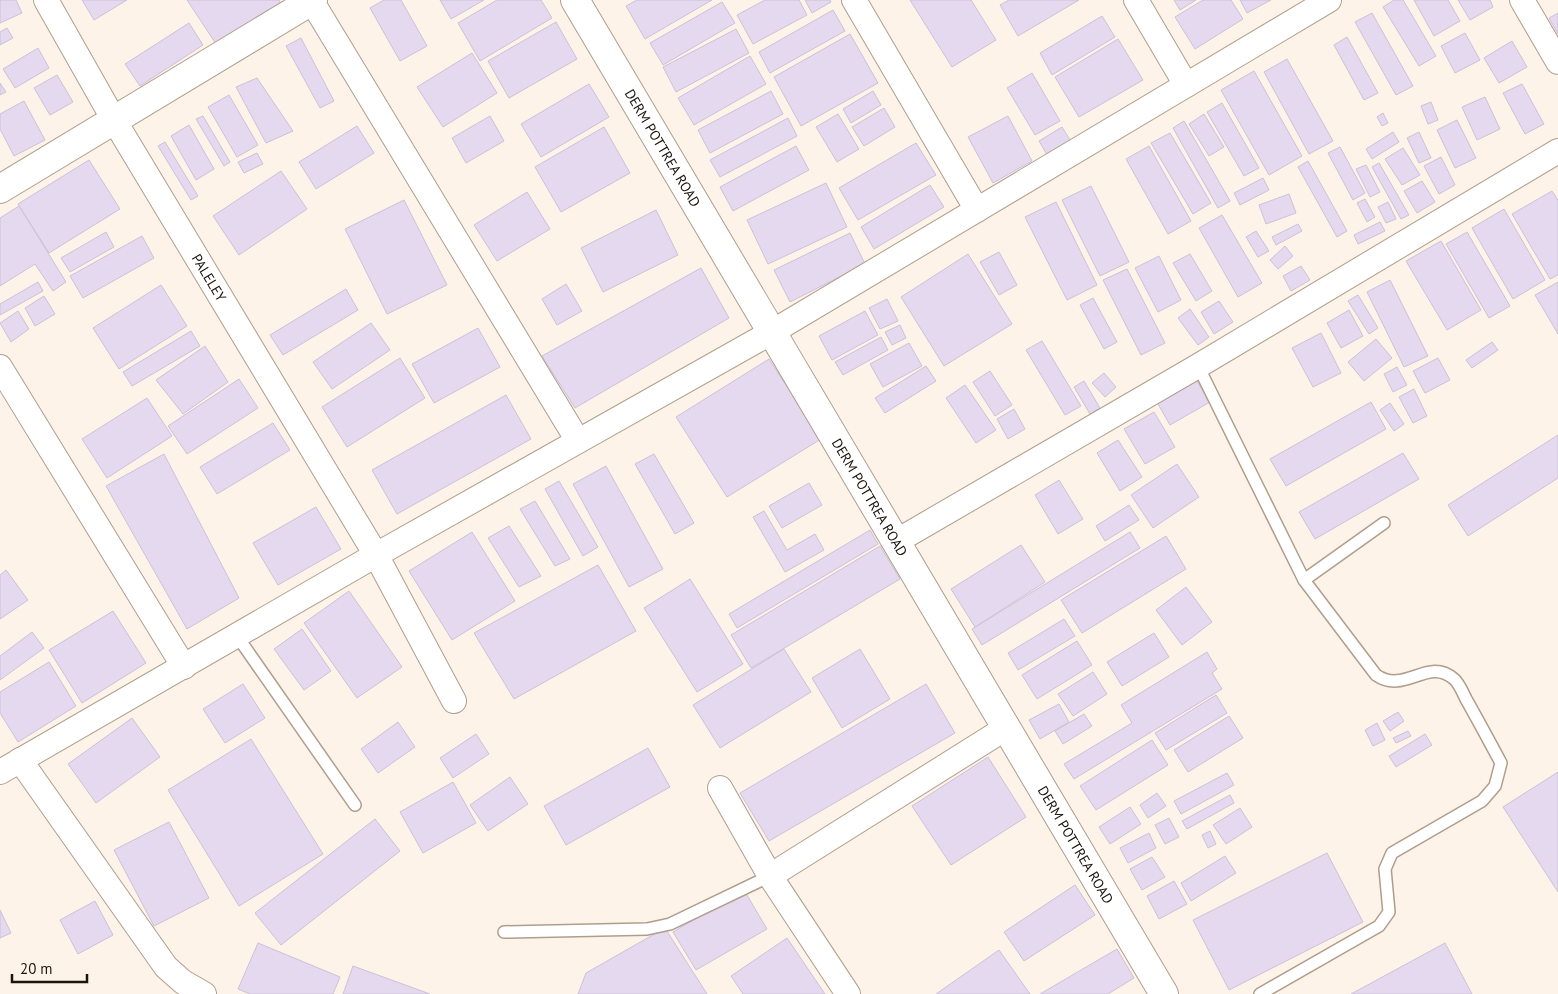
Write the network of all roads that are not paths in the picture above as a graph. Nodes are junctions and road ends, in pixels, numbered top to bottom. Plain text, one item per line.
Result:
1 (46, 0) edge
2 (311, 0) edge
3 (575, 0) edge
4 (854, 0) edge
5 (1136, 0) edge
6 (1522, 0) edge
7 (1321, 2) edge
8 (1558, 62) edge
9 (1186, 85) junction
10 (114, 120) junction
11 (1558, 151) edge
12 (0, 189) edge
13 (977, 210) junction
14 (772, 332) junction
15 (1198, 366) junction
16 (0, 367) edge
17 (578, 442) junction
18 (1384, 523) dead end
19 (897, 541) junction
20 (376, 555) junction
21 (1304, 580) junction
22 (237, 636) junction
23 (184, 667) junction
24 (454, 701) dead end
25 (1006, 728) junction
26 (20, 760) junction
27 (0, 772) edge
28 (720, 788) dead end
29 (355, 805) dead end
30 (770, 876) junction
31 (504, 932) dead end
32 (204, 994) edge
33 (848, 994) edge
34 (1164, 994) edge
35 (1260, 994) edge

1 - 10 street, PALELEY
2 - 10 street
2 - 17 street
3 - 14 street, DERM POTTREA ROAD
4 - 13 street
5 - 9 street
6 - 8 street
7 - 9 street
9 - 13 street
10 - 12 street
10 - 20 street, PALELEY
11 - 15 street
13 - 14 street
14 - 17 street
14 - 19 street, DERM POTTREA ROAD
15 - 19 street
15 - 21 lane
16 - 23 street
17 - 20 street
18 - 21 lane
19 - 25 street, DERM POTTREA ROAD
20 - 22 street
20 - 24 street, PALELEY
21 - 35 lane
22 - 23 street
22 - 29 lane
23 - 26 street
25 - 30 street
25 - 34 street, DERM POTTREA ROAD
26 - 27 street
26 - 32 street
28 - 30 street
30 - 31 lane
30 - 33 street

